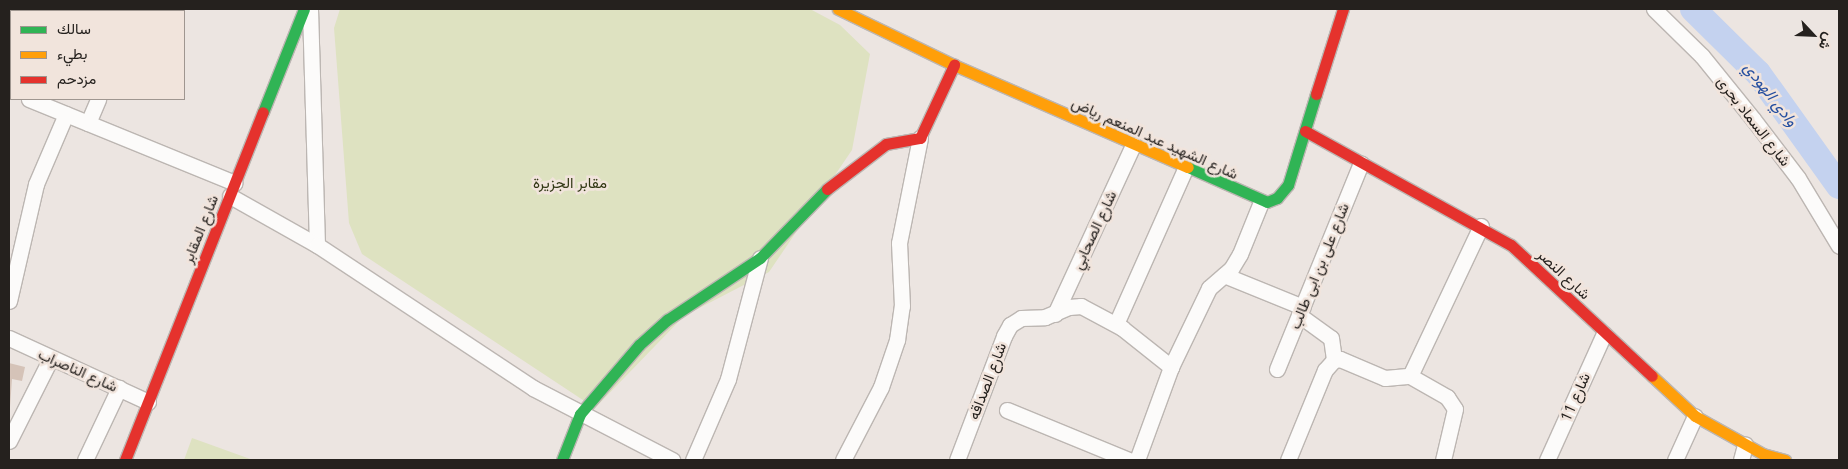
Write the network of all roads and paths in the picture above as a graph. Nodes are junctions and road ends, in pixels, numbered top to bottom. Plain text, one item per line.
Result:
1 (304, 9) edge
2 (310, 9) edge
3 (838, 9) edge
4 (1343, 9) edge
5 (1654, 9) edge
6 (954, 66) junction
7 (31, 100) edge
8 (98, 100) edge
9 (66, 114) junction
10 (88, 123) junction
11 (1305, 131) junction
12 (920, 138) junction
13 (1133, 145) junction
14 (1361, 163) junction
15 (1185, 169) junction
16 (232, 189) junction
17 (1261, 202) junction
18 (1481, 226) junction
19 (317, 245) junction
20 (1839, 246) edge
21 (760, 258) junction
22 (1224, 275) junction
23 (9, 302) edge
24 (1301, 311) junction
25 (1054, 314) junction
26 (1116, 324) junction
27 (1604, 334) junction
28 (9, 338) edge
29 (51, 358) junction
30 (1334, 360) junction
31 (1171, 367) junction
32 (1278, 369) dead end
33 (1410, 376) junction
34 (119, 388) junction
35 (148, 402) junction
36 (1007, 410) dead end
37 (580, 414) junction
38 (1695, 416) junction
39 (9, 441) edge
40 (1743, 453) edge
41 (85, 460) edge
42 (125, 460) edge
43 (562, 460) edge
44 (672, 460) edge
45 (692, 460) edge
46 (842, 460) edge
47 (957, 460) edge
48 (1129, 460) edge
49 (1137, 460) edge
50 (1288, 460) edge
51 (1444, 460) edge
52 (1547, 460) edge
53 (1675, 460) edge
54 (1785, 460) edge

1 - 16 street, شارع المقابر
2 - 19 street
3 - 6 street, شارع الشهيد عبد المنعم رياض
4 - 11 street
5 - 20 street, شارع السماد بحرى
6 - 12 street
6 - 13 street, شارع الشهيد عبد المنعم رياض
7 - 9 street
8 - 10 street
9 - 10 street
9 - 23 street
10 - 16 street
11 - 14 street, شارع النصر
11 - 17 street
12 - 21 street
12 - 46 street
13 - 15 street, شارع الشهيد عبد المنعم رياض
13 - 25 street, شارع الصحابي
14 - 18 street, شارع النصر
14 - 24 street, شارع على بن ابى طالب
15 - 17 street, شارع الشهيد عبد المنعم رياض
15 - 26 street
16 - 19 street
16 - 35 street, شارع المقابر
17 - 22 street
18 - 27 street, شارع النصر
18 - 33 street
19 - 37 street
21 - 37 street
21 - 45 street
22 - 24 street
22 - 31 street
24 - 30 street
24 - 32 street, شارع على بن ابى طالب
25 - 26 street
25 - 47 street, شارع الصداقه
26 - 31 street
27 - 38 street, شارع النصر
27 - 52 street, شارع 11
28 - 29 street, شارع الناصراب
29 - 34 street, شارع الناصراب
29 - 39 street
30 - 33 street
30 - 50 street
31 - 49 street
33 - 51 street
34 - 35 street, شارع الناصراب
34 - 41 street
35 - 42 street, شارع المقابر
36 - 48 street
37 - 43 street
37 - 44 street
38 - 40 street, شارع النصر
38 - 53 street
40 - 54 street, شارع النصر

